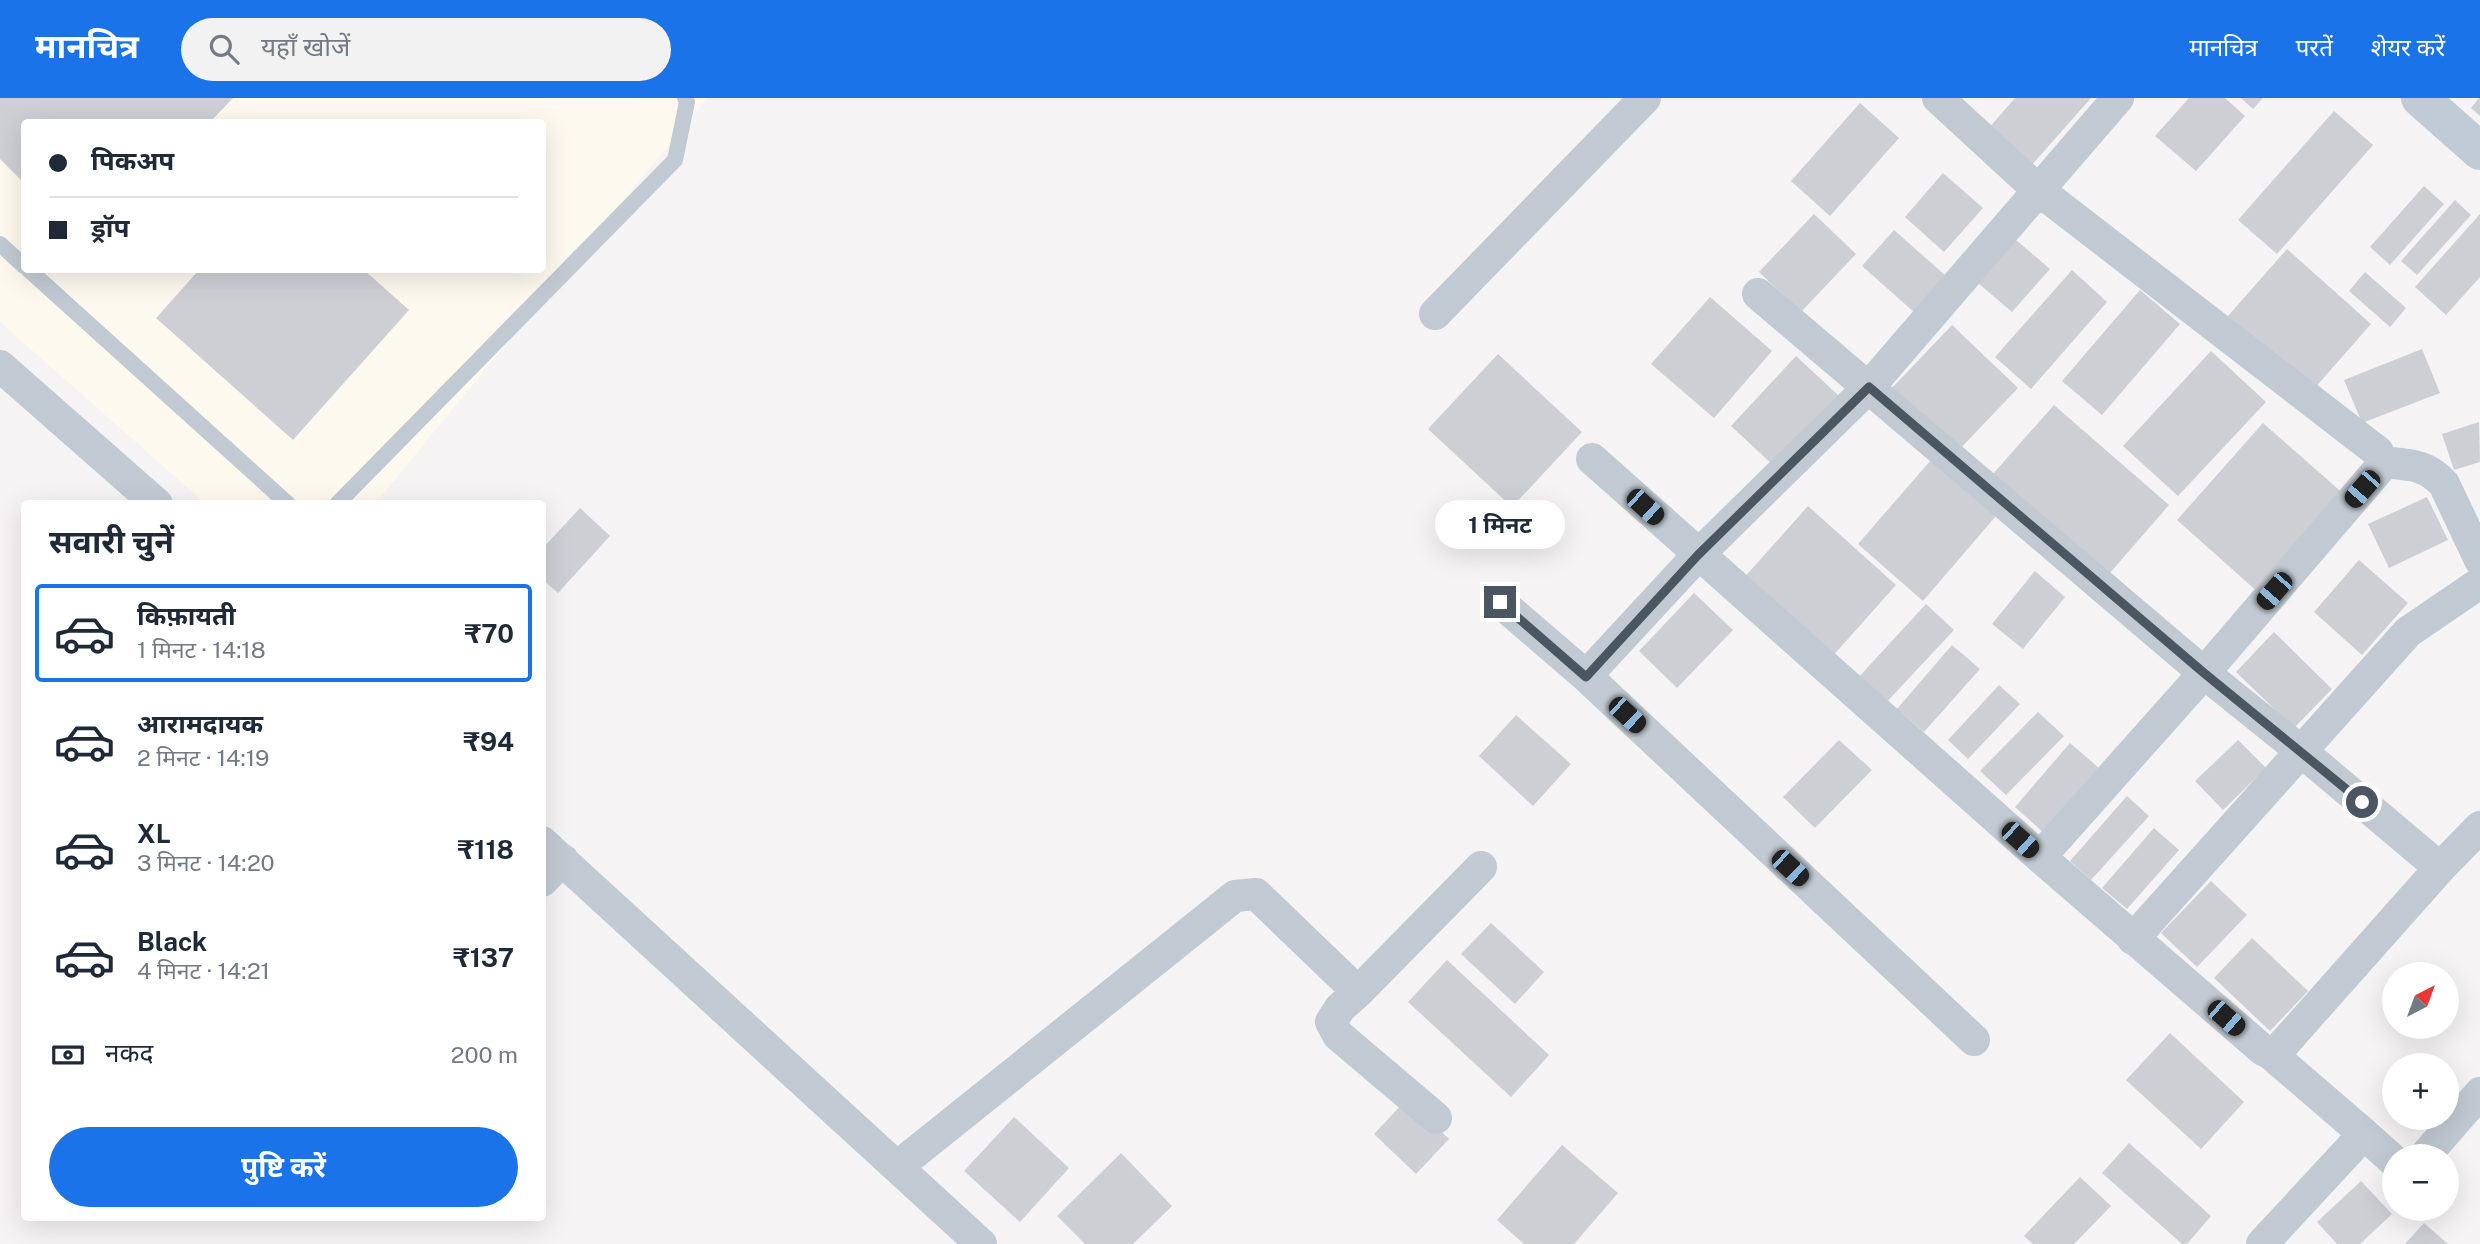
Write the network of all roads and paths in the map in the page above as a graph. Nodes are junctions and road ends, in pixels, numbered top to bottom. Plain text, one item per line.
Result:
1 (685, 98) edge
2 (1644, 98) edge
3 (1938, 98) edge
4 (2118, 98) edge
5 (2429, 101) edge
6 (2480, 151) edge
7 (2037, 189) junction
8 (0, 244) edge
9 (21, 263) edge
10 (32, 273) edge
11 (1758, 294) dead end
12 (1435, 314) dead end
13 (0, 366) edge
14 (1869, 387) junction
15 (1592, 459) dead end
16 (2382, 462) junction
17 (152, 500) edge
18 (284, 500) edge
19 (341, 500) edge
20 (1698, 555) junction
21 (2480, 560) edge
22 (2480, 583) edge
23 (1500, 602) dead end
24 (2204, 673) junction
25 (1586, 677) junction
26 (2301, 751) junction
27 (2480, 827) edge
28 (2040, 858) junction
29 (549, 861) edge
30 (1481, 867) dead end
31 (2440, 868) junction
32 (2133, 939) junction
33 (1358, 992) junction
34 (1974, 1040) dead end
35 (2271, 1054) junction
36 (2480, 1093) edge
37 (1436, 1118) dead end
38 (2364, 1134) junction
39 (2435, 1144) edge
40 (2382, 1150) edge
41 (897, 1167) junction
42 (981, 1244) edge
43 (2262, 1244) edge

1 - 19 lane
2 - 12 street
3 - 7 street
4 - 7 street
5 - 6 street
7 - 14 street
7 - 16 street
8 - 9 lane
10 - 18 lane
11 - 14 street
13 - 17 street
14 - 20 street
14 - 24 street
15 - 20 street
16 - 21 street
16 - 24 street
20 - 25 street
20 - 28 street
22 - 26 street
23 - 25 street
24 - 26 street
24 - 28 street
25 - 34 street
26 - 31 street
26 - 32 street
27 - 31 street
28 - 32 street
29 - 41 street
30 - 33 street
31 - 35 street
32 - 35 street
33 - 37 street
33 - 41 street
35 - 38 street
36 - 39 street
38 - 40 street
38 - 43 street
41 - 42 street

